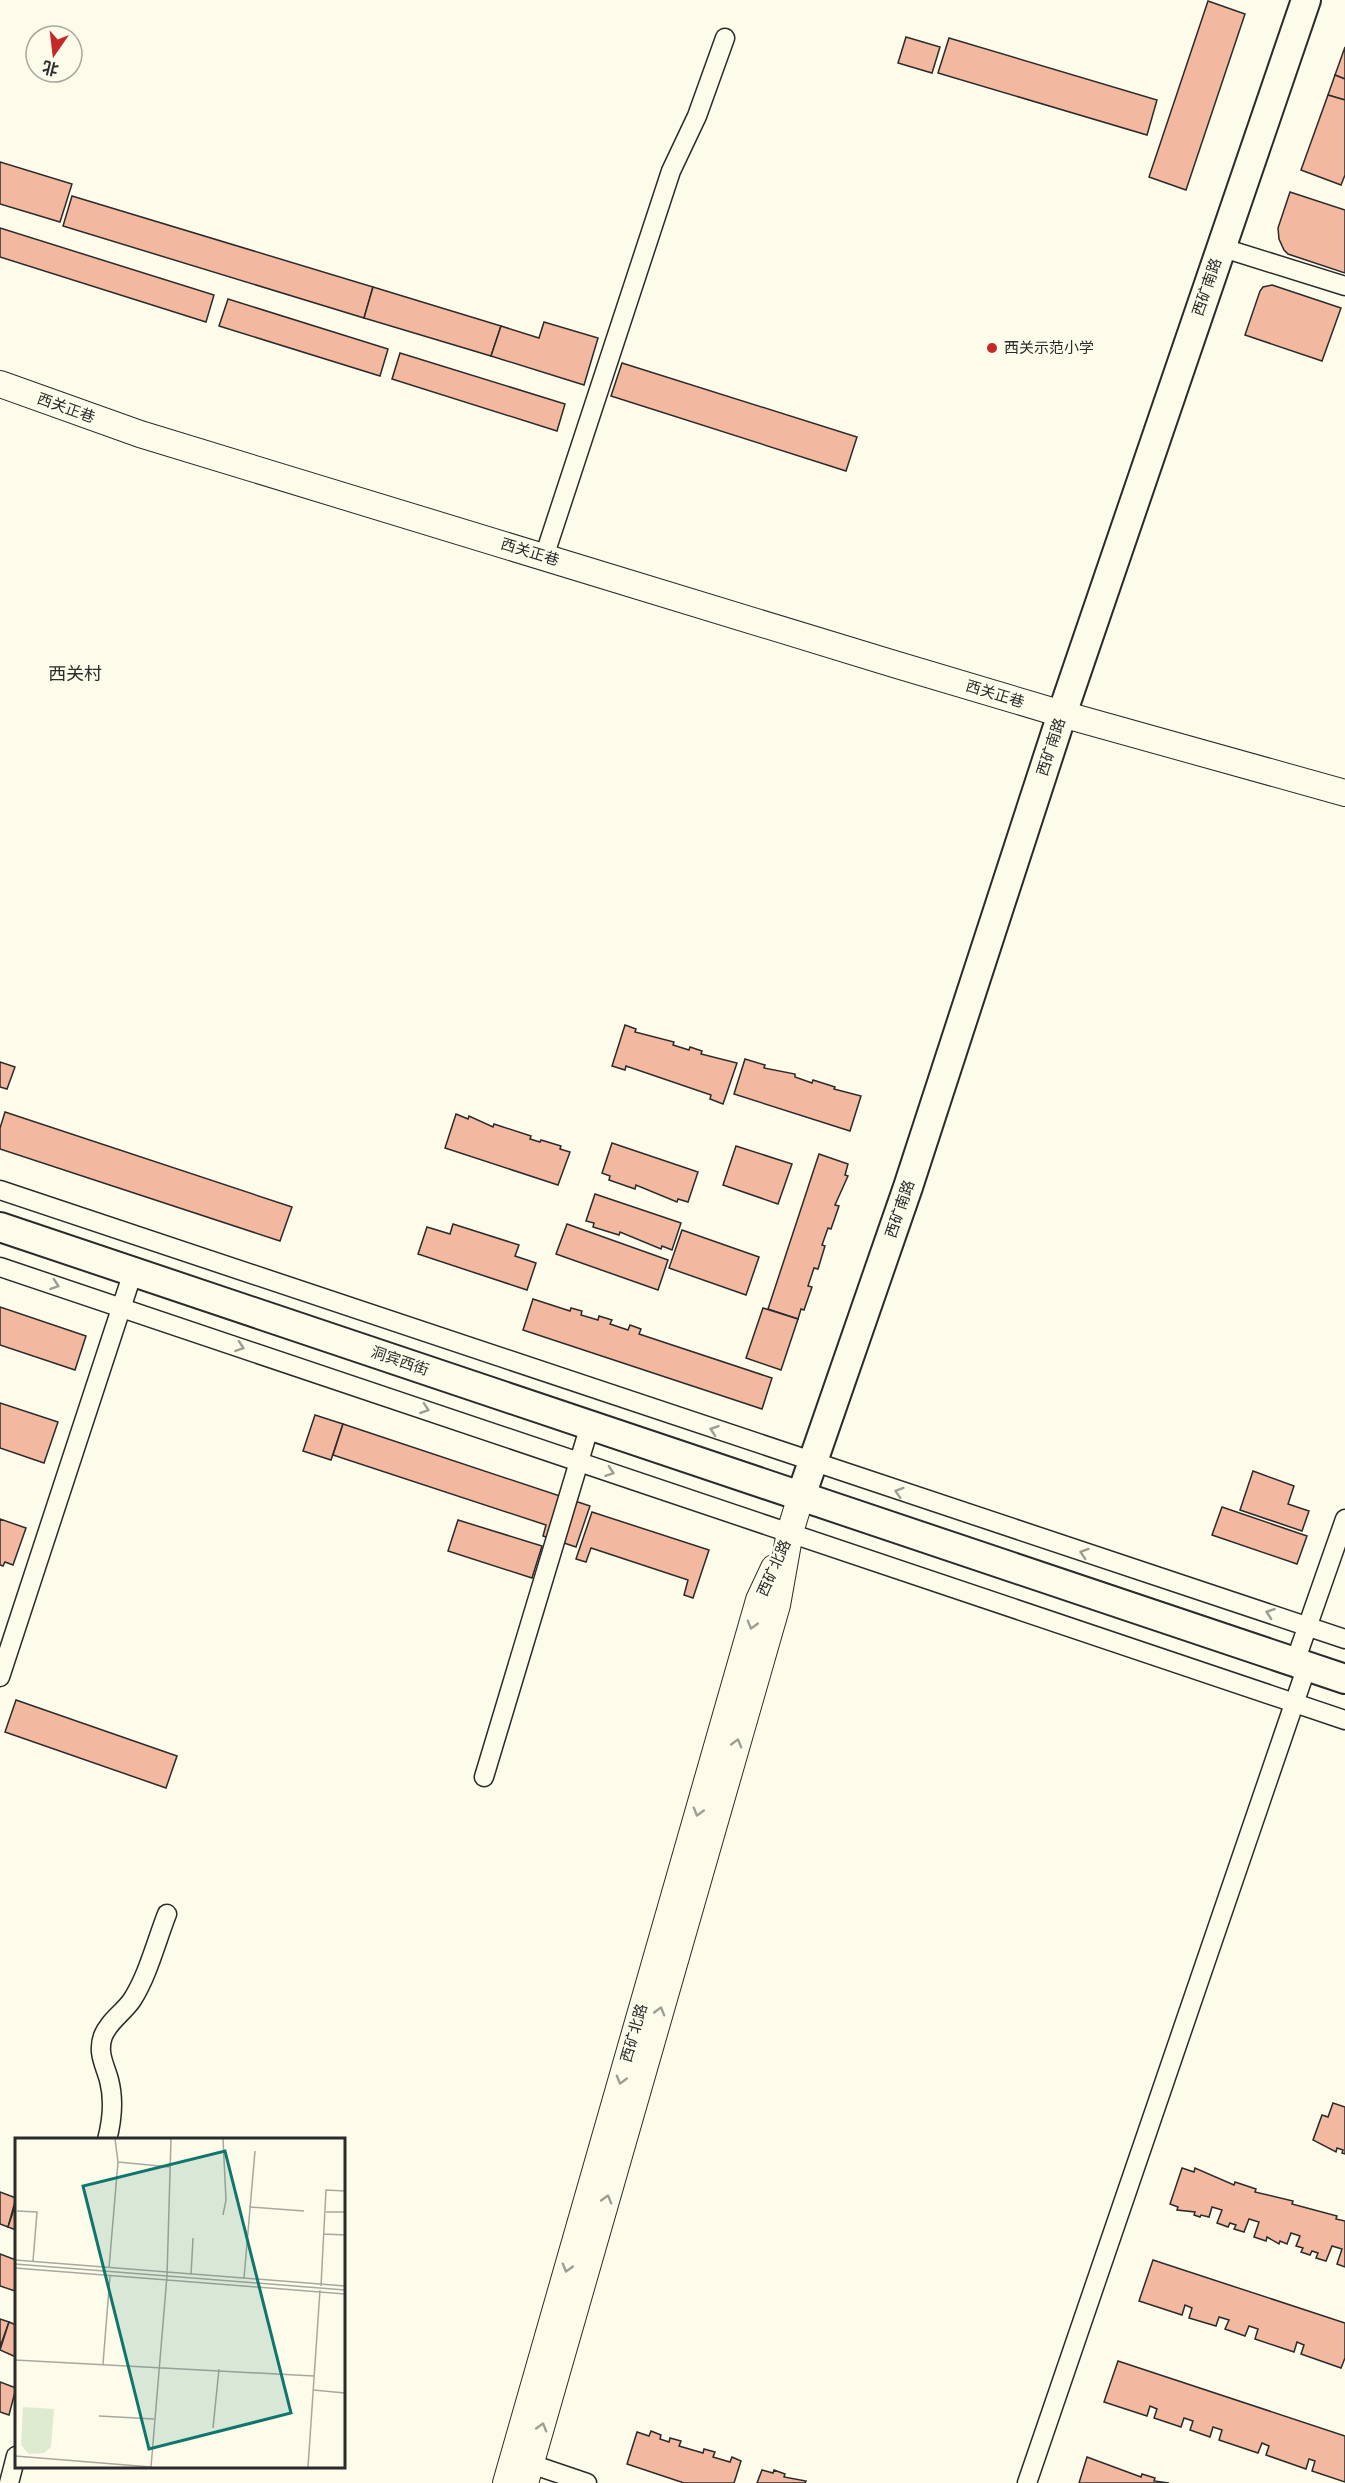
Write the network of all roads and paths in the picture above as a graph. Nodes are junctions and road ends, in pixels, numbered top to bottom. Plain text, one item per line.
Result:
1 (1306, 0) edge
2 (725, 38) dead end
3 (1220, 247) junction
4 (1345, 286) edge
5 (0, 384) edge
6 (544, 557) junction
7 (1062, 714) junction
8 (1345, 793) edge
9 (0, 1190) edge
10 (0, 1227) edge
11 (0, 1267) edge
12 (133, 1272) junction
13 (122, 1307) junction
14 (590, 1425) junction
15 (579, 1461) junction
16 (812, 1463) junction
17 (801, 1496) junction
18 (1345, 1519) edge
19 (790, 1532) junction
20 (1307, 1626) junction
21 (1345, 1639) edge
22 (1301, 1664) junction
23 (0, 1677) edge
24 (1345, 1679) edge
25 (1295, 1703) junction
26 (1345, 1720) edge
27 (484, 1777) dead end
28 (167, 1914) dead end
29 (107, 2138) edge
30 (15, 2460) edge
31 (528, 2473) edge
32 (9, 2483) edge
33 (506, 2483) edge
34 (587, 2483) edge
35 (1027, 2483) edge

1 - 3 main road, 西矿南路
2 - 6 street
3 - 4 street
3 - 7 main road, 西矿南路
5 - 6 main road, 西关正巷
6 - 7 main road, 西关正巷
7 - 8 main road, 西关正巷
7 - 16 main road, 西矿南路
16 -> 9 street
10 - 12 main road, 洞宾西街
11 -> 13 street
12 - 13 street
12 - 14 main road, 洞宾西街
13 -> 15 street
13 - 23 street
14 - 15 street
14 - 17 main road, 洞宾西街
15 -> 19 street
15 - 27 street
16 - 17 main road, 西矿南路
20 -> 16 street
17 - 19 main road
17 - 22 main road, 洞宾西街
18 - 20 street
19 - 25 street
31 -> 19 main road, 西矿北路
19 -> 33 main road, 西矿北路
20 - 21 street
20 - 22 street
22 - 24 main road, 洞宾西街
22 - 25 street
25 - 26 street
25 - 35 street
28 - 29 street
30 - 32 street
31 - 34 street

